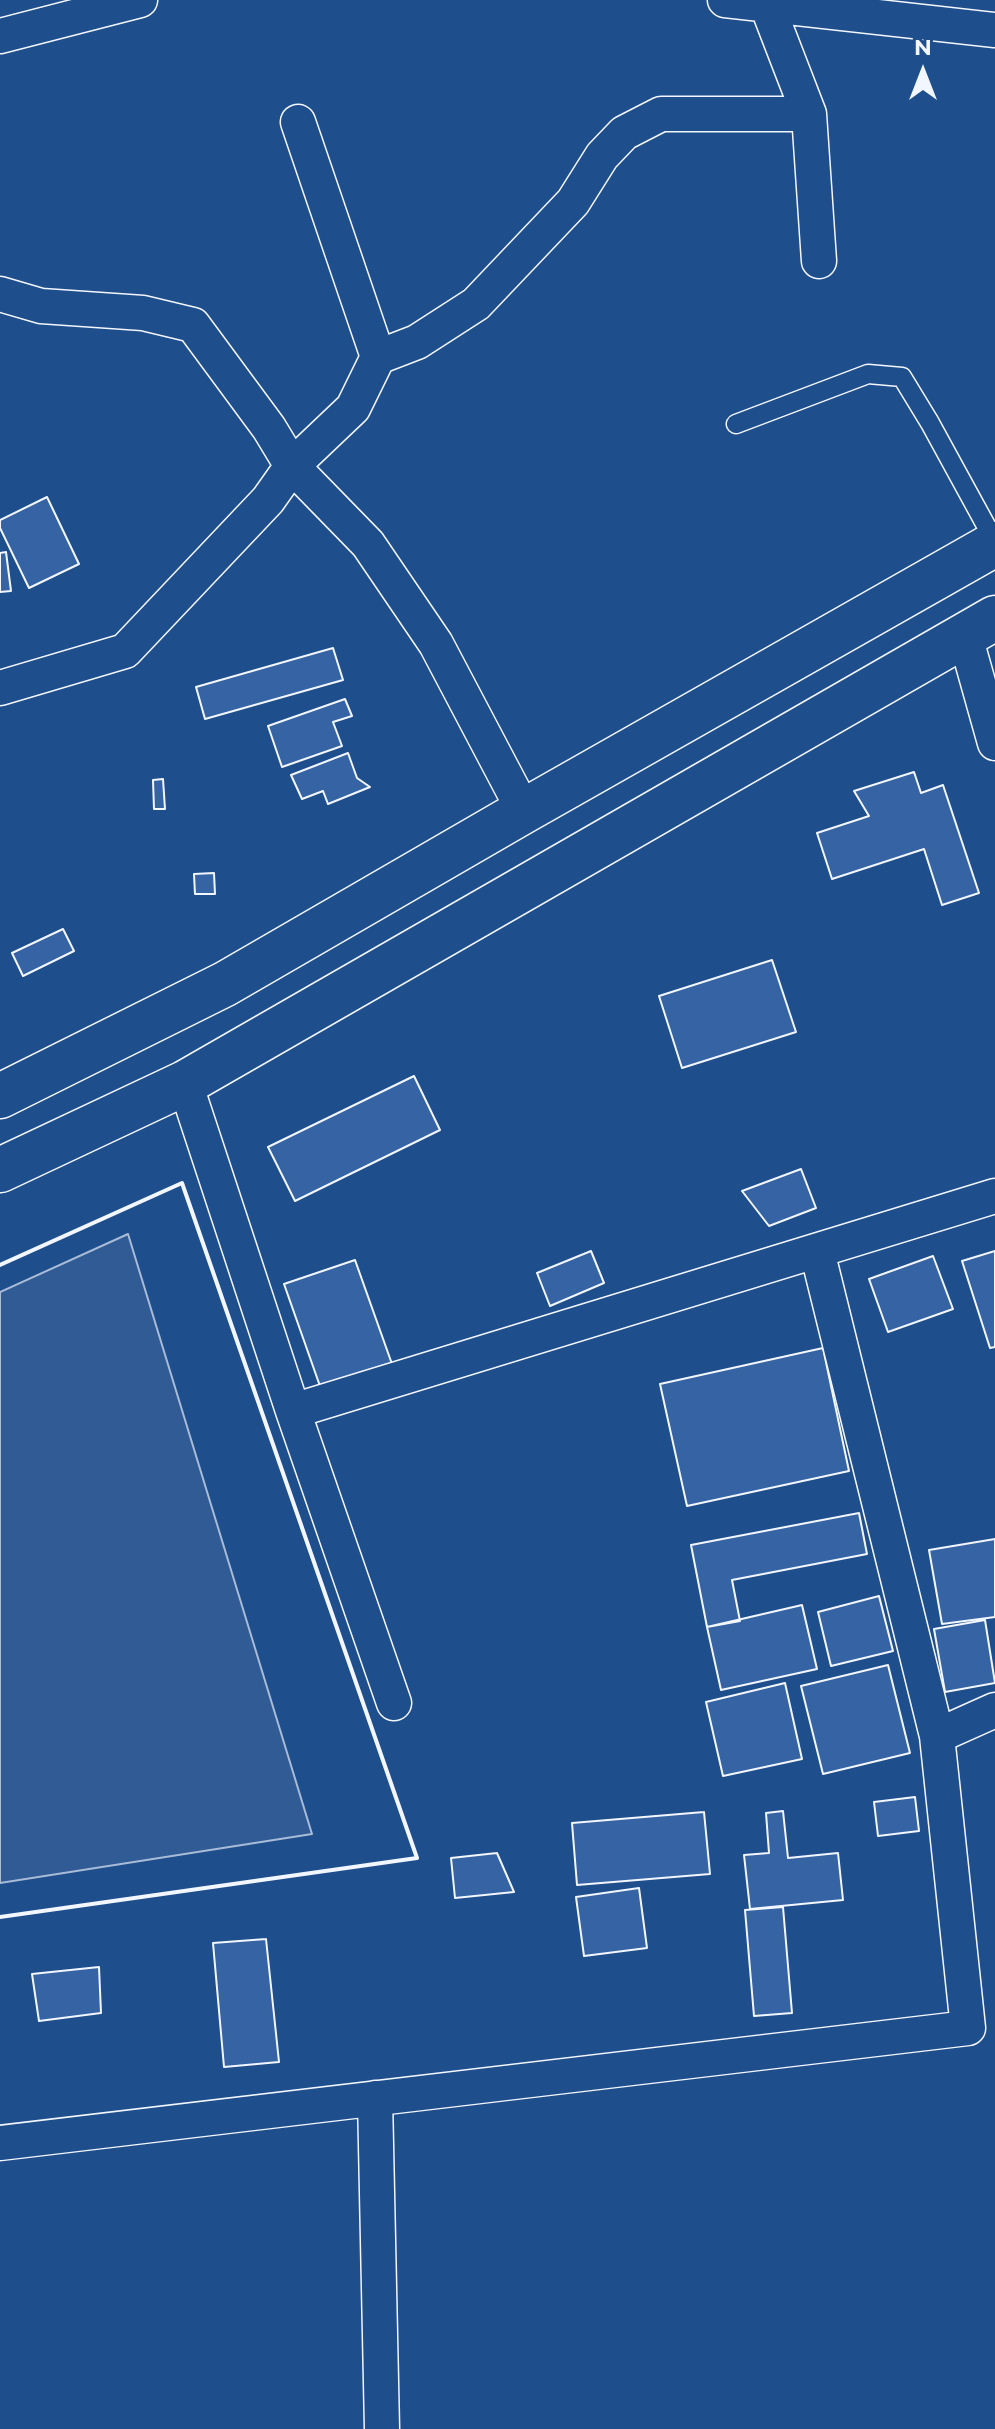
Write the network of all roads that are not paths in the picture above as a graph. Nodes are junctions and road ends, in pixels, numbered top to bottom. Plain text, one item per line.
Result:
1 (140, 0) edge
2 (725, 0) edge
3 (765, 2) edge
4 (995, 30) edge
5 (0, 36) edge
6 (809, 114) junction
7 (298, 122) dead end
8 (819, 261) dead end
9 (0, 294) edge
10 (378, 357) junction
11 (736, 424) dead end
12 (292, 466) junction
13 (995, 543) edge
14 (980, 627) edge
15 (0, 688) edge
16 (995, 743) edge
17 (524, 811) junction
18 (185, 1083) junction
19 (0, 1096) edge
20 (0, 1170) edge
21 (995, 1196) edge
22 (817, 1251) junction
23 (293, 1411) junction
24 (394, 1703) dead end
25 (995, 1710) edge
26 (937, 1736) junction
27 (375, 2098) junction
28 (0, 2143) edge
29 (382, 2429) edge

1 - 5 street
2 - 3 street
3 - 4 street
3 - 6 street
6 - 8 street
6 - 10 street
7 - 10 street
9 - 12 street
10 - 12 street
11 - 13 lane
12 - 15 street
12 - 17 street
13 - 17 main road
14 - 16 street
14 - 18 main road
17 - 19 main road
18 - 20 main road
18 - 23 street
21 - 22 street
22 - 23 street
22 - 26 street
23 - 24 street
25 - 26 street
26 - 27 street
27 - 28 street
27 - 29 street

